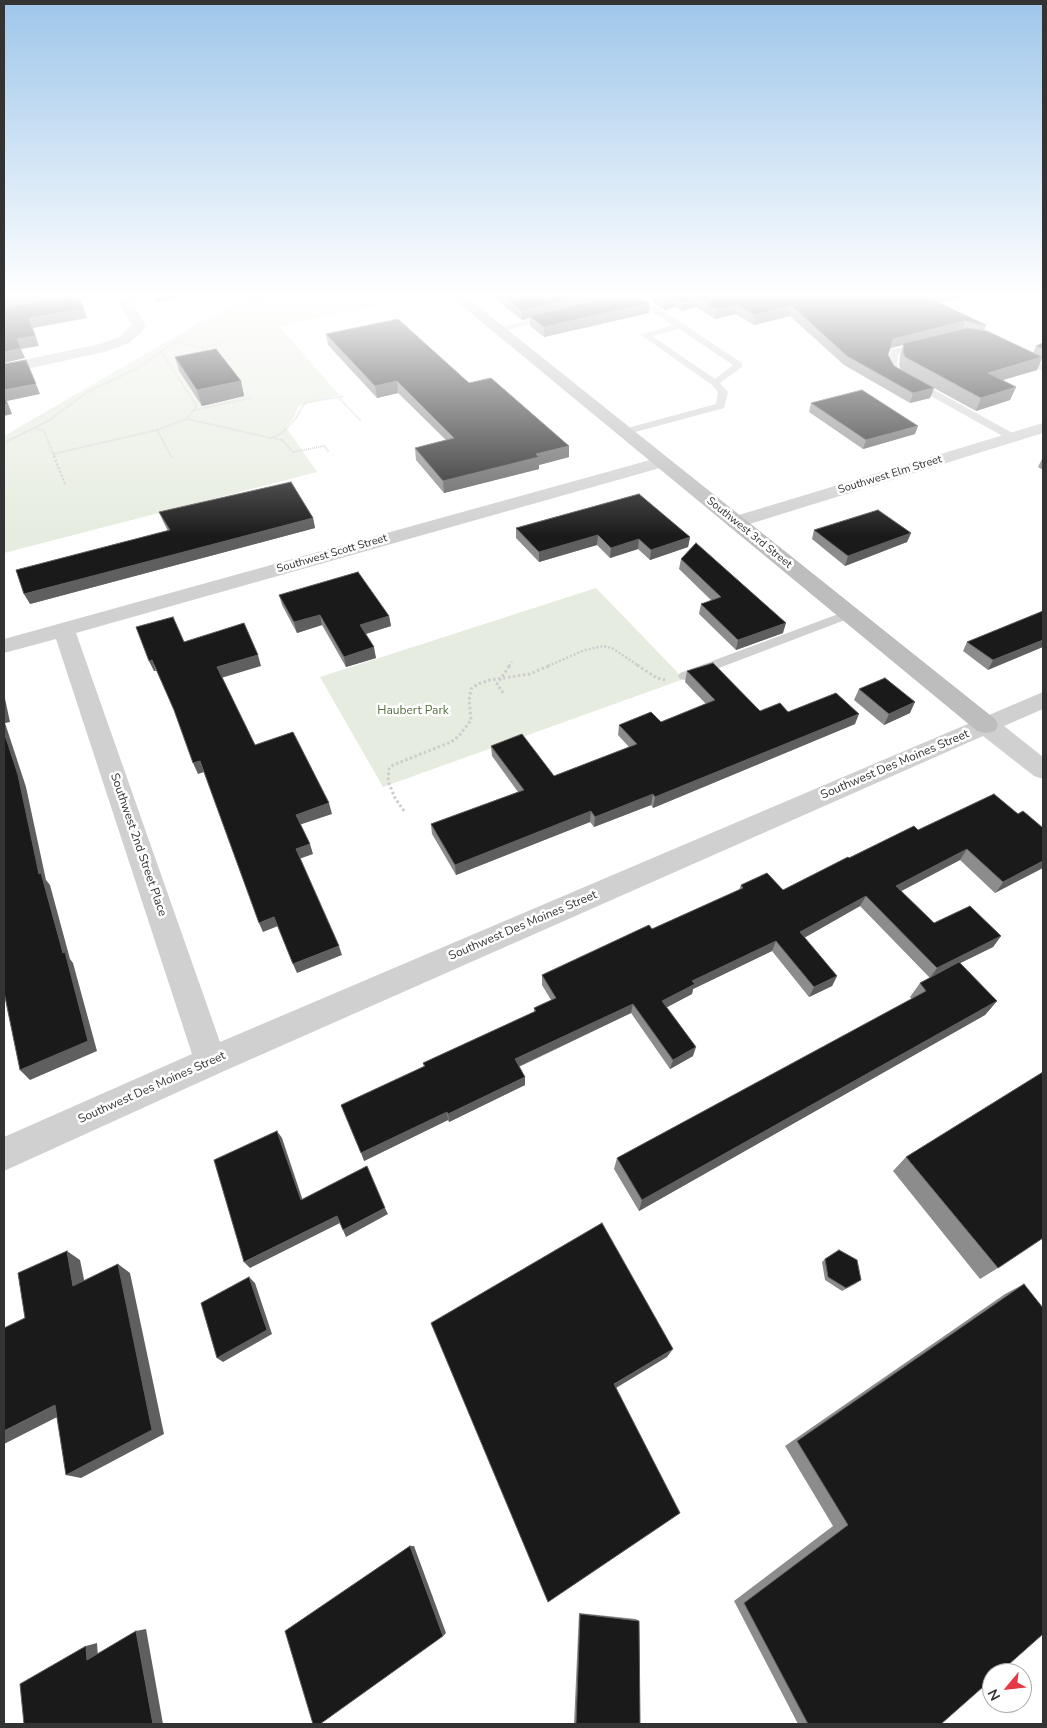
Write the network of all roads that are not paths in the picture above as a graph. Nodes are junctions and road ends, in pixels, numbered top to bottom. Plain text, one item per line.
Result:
1 (554, 376) edge
2 (703, 376) edge
3 (724, 376) edge
4 (901, 376) edge
5 (714, 383) junction
6 (1043, 428) edge
7 (624, 432) junction
8 (1012, 437) junction
9 (662, 462) junction
10 (736, 522) junction
11 (849, 614) junction
12 (63, 628) junction
13 (4, 646) edge
14 (685, 676) road end
15 (1043, 700) edge
16 (986, 725) junction
17 (1043, 770) edge
18 (211, 1061) junction
19 (4, 1154) edge

1 - 7 street, Southwest 3rd Street
2 - 5 lane
3 - 5 lane
4 - 8 lane
5 - 7 lane
6 - 8 street, Southwest Elm Street
7 - 9 street, Southwest 3rd Street
8 - 10 street, Southwest Elm Street
9 - 10 street, Southwest 3rd Street
9 - 12 street, Southwest Scott Street
10 - 11 street, Southwest 3rd Street
11 - 14 lane
11 - 16 street, Southwest 3rd Street
12 - 13 street, Southwest Scott Street
12 - 18 street, Southwest 2nd Street Place
15 - 16 street, Southwest Des Moines Street
16 - 17 street, Southwest 3rd Street
16 - 18 street, Southwest Des Moines Street
18 - 19 street, Southwest Des Moines Street

